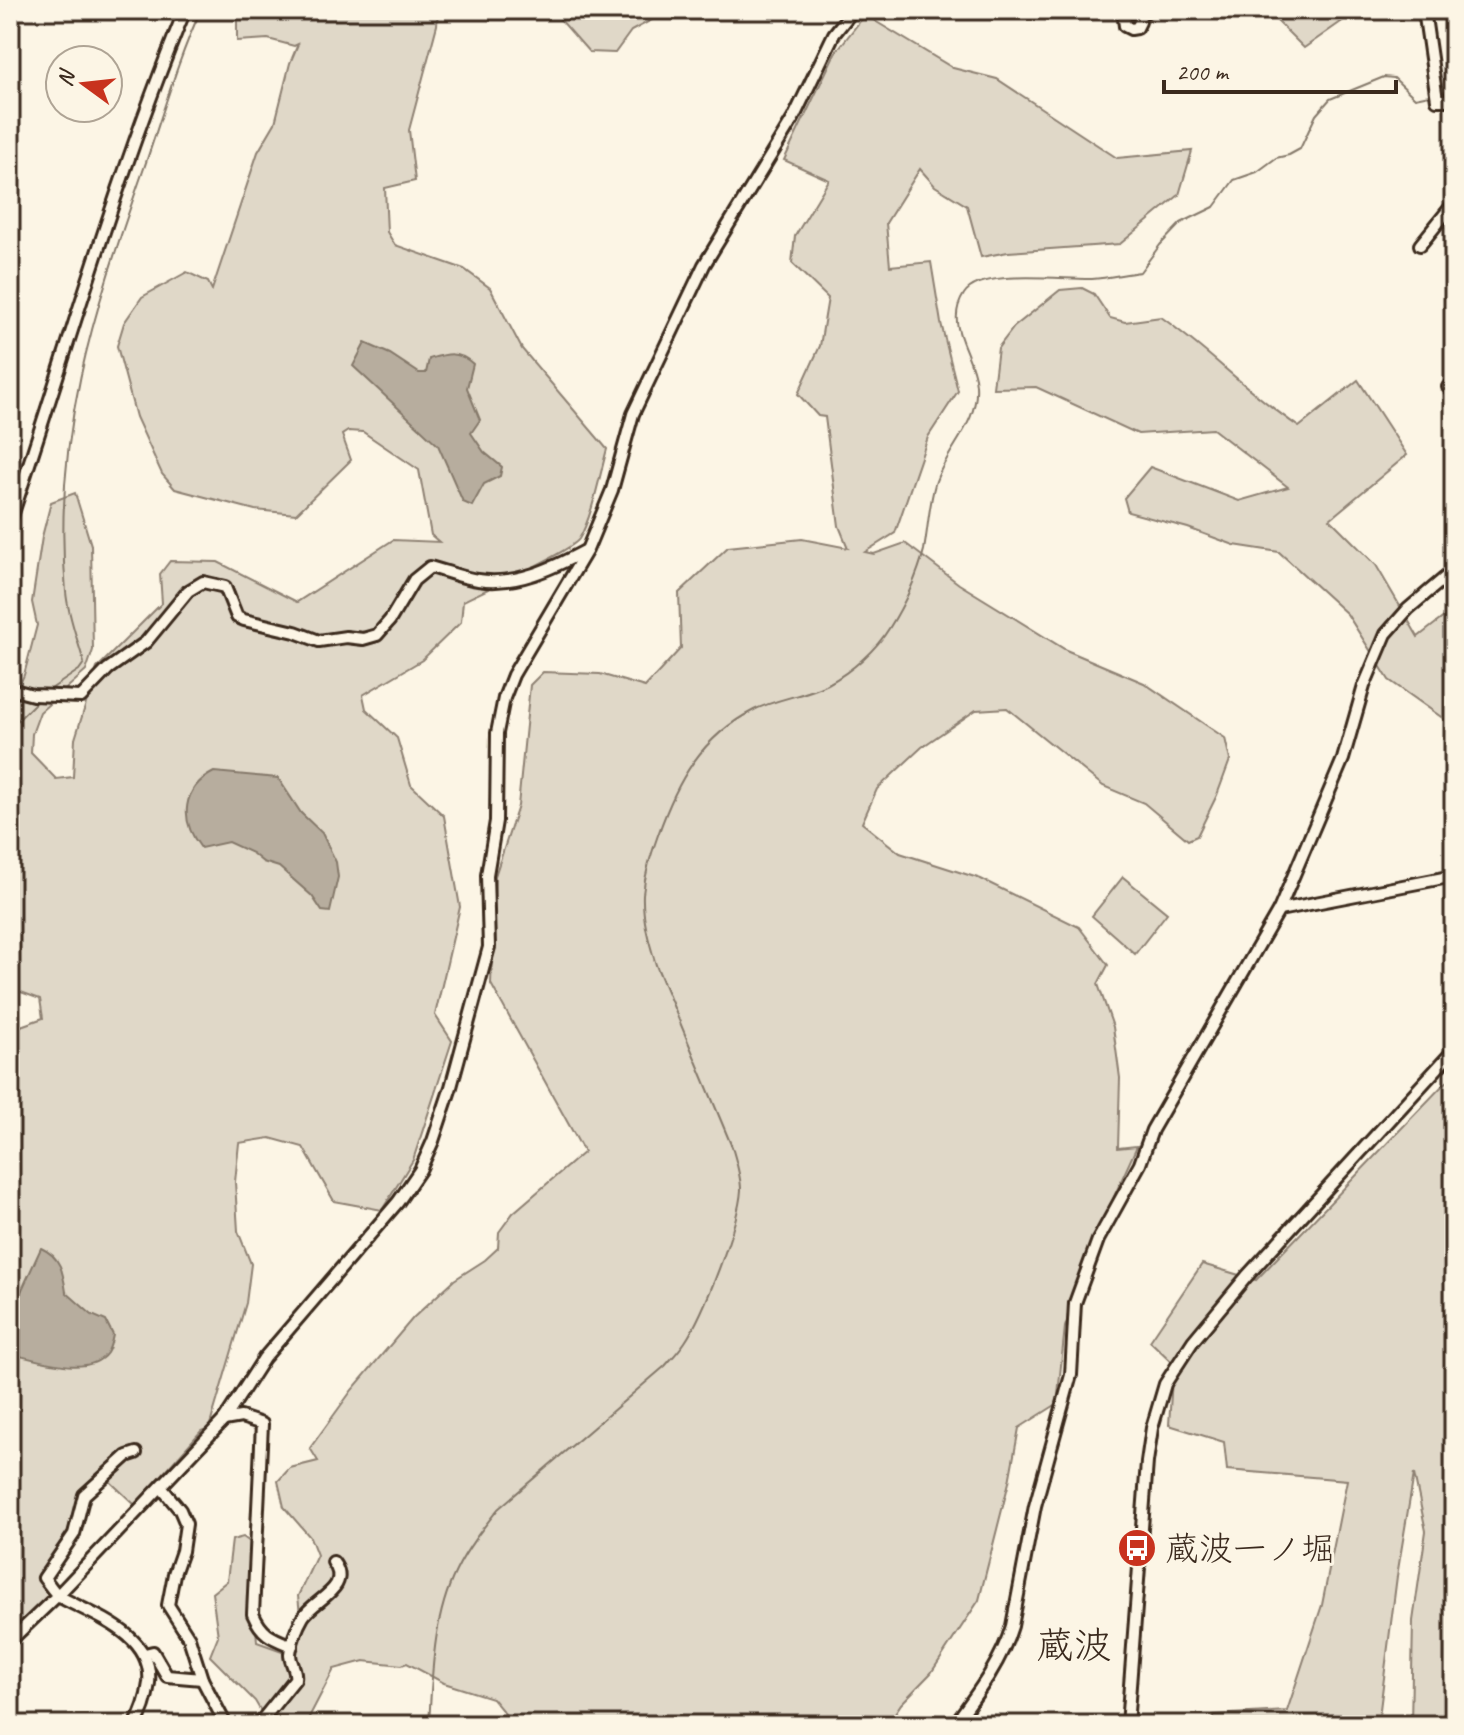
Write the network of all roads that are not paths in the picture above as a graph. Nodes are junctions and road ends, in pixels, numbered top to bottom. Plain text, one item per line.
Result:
1 (185, 10) edge
2 (853, 10) edge
3 (1424, 10) edge
4 (1454, 100) edge
5 (1454, 203) edge
6 (1420, 245) dead end
7 (10, 522) edge
8 (587, 550) junction
9 (1454, 570) edge
10 (10, 689) edge
11 (1454, 876) edge
12 (1279, 910) junction
13 (1454, 1050) edge
14 (224, 1420) junction
15 (136, 1453) dead end
16 (161, 1487) junction
17 (333, 1562) dead end
18 (57, 1596) junction
19 (10, 1641) edge
20 (292, 1646) junction
21 (145, 1654) junction
22 (202, 1679) junction
23 (135, 1725) edge
24 (226, 1725) edge
25 (258, 1725) edge
26 (954, 1725) edge
27 (1127, 1725) edge

1 - 7 street
2 - 8 street
3 - 4 street
5 - 6 street
8 - 10 street
8 - 14 street
9 - 12 street
11 - 12 street
12 - 26 street
13 - 27 street
14 - 16 street
14 - 20 street
15 - 18 street
16 - 18 street
16 - 22 street
17 - 20 street
18 - 19 street
18 - 21 street
20 - 25 street
21 - 22 street
21 - 23 street
22 - 24 street

